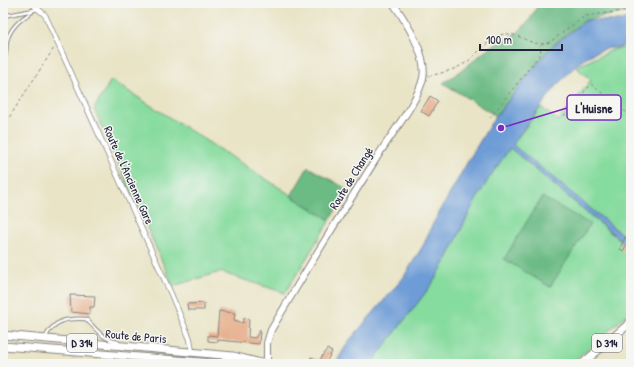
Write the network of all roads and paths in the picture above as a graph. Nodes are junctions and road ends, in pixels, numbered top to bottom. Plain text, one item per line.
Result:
1 (30, 3) edge
2 (393, 3) edge
3 (40, 9) junction
4 (631, 10) edge
5 (32, 12) junction
6 (3, 16) edge
7 (7, 40) junction
8 (3, 41) edge
9 (58, 43) junction
10 (540, 45) junction
11 (3, 63) edge
12 (423, 78) junction
13 (564, 116) dead end
14 (631, 116) edge
15 (490, 118) dead end
16 (3, 127) edge
17 (631, 322) edge
18 (3, 335) edge
19 (44, 339) junction
20 (3, 346) edge
21 (137, 348) junction
22 (192, 352) junction
23 (226, 364) edge
24 (266, 364) edge
25 (582, 364) edge

1 - 3 street
2 - 12 street, Route de Changé
3 - 5 lane
3 - 9 street, Route de l'Ancienne Gare
4 - 10 path
5 - 6 lane
5 - 7 lane
7 - 8 lane
7 - 11 lane
9 - 16 path
9 - 22 street, Route de l'Ancienne Gare
10 - 12 path
10 - 15 path
12 - 24 street, Route de Changé
13 - 14 path
17 - 25 main road, D 314
18 - 19 main road, Route de Paris / D 314
19 - 21 main road, Route de Paris / D 314
19 - 21 lane
20 - 23 main road, Route de Paris / D 314
21 - 22 main road, Route de Paris / D 314
22 - 24 main road, Route de Paris / D 314

